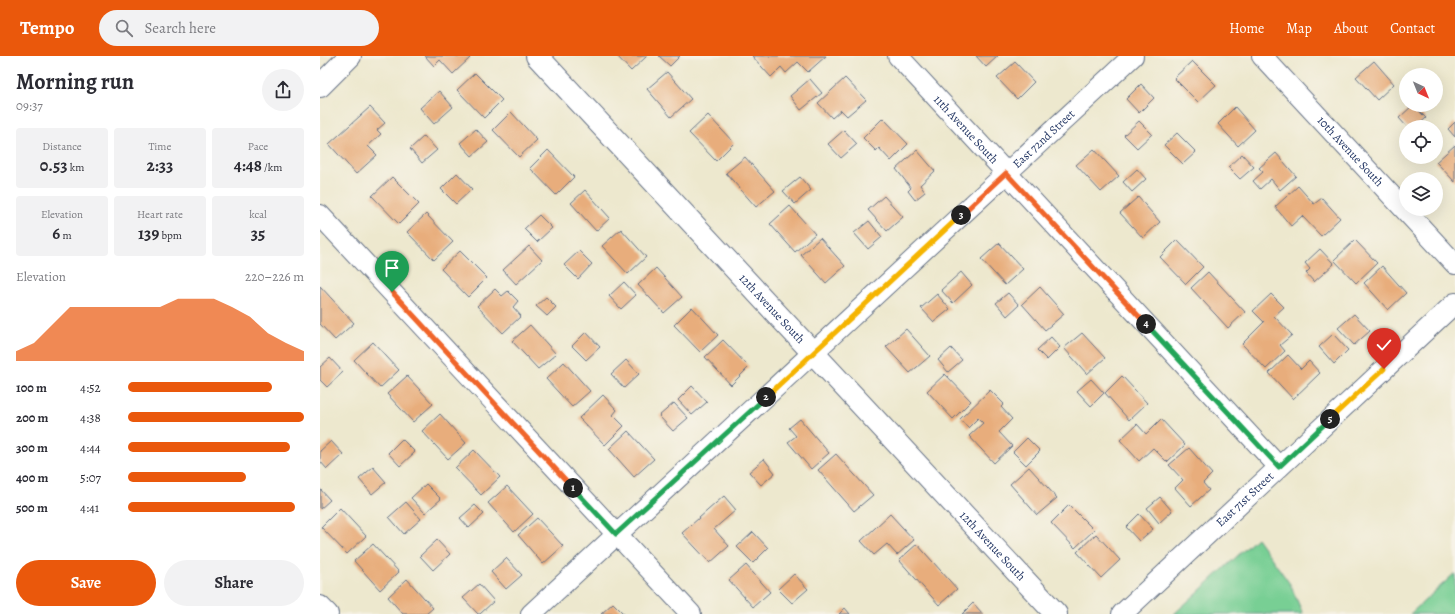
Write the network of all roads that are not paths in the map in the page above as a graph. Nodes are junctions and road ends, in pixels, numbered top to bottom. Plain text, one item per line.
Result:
1 (350, 56) edge
2 (537, 56) edge
3 (898, 56) edge
4 (1133, 56) edge
5 (1262, 56) edge
6 (320, 86) edge
7 (1006, 173) junction
8 (320, 215) edge
9 (1455, 264) edge
10 (1455, 303) edge
11 (813, 354) junction
12 (1279, 467) junction
13 (616, 534) junction
14 (320, 606) edge
15 (328, 614) edge
16 (531, 614) edge
17 (691, 614) edge
18 (1056, 614) edge
19 (1122, 614) edge

1 - 6 street
2 - 11 street, 12th Avenue South
3 - 7 street, 11th Avenue South
4 - 7 street, East 72nd Street
5 - 9 street, 10th Avenue South
7 - 11 street, East 72nd Street
7 - 12 street, 11th Avenue South
8 - 13 street
10 - 12 street, East 71st Street
11 - 13 street, East 72nd Street
11 - 18 street, 12th Avenue South
12 - 19 street, East 71st Street
13 - 16 street, East 72nd Street
13 - 17 street
14 - 15 street

